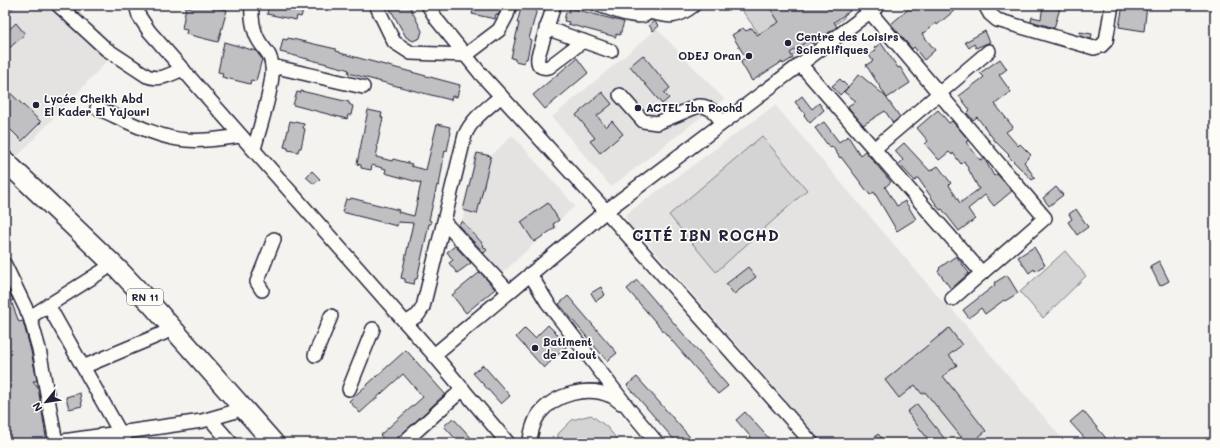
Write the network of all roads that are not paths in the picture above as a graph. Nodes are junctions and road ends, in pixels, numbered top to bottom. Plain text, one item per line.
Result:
1 (58, 5) edge
2 (136, 5) edge
3 (376, 5) edge
4 (428, 5) edge
5 (510, 5) edge
6 (554, 5) edge
7 (598, 5) edge
8 (694, 5) edge
9 (985, 5) edge
10 (1112, 5) edge
11 (250, 6) edge
12 (872, 7) edge
13 (650, 9) edge
14 (546, 28) junction
15 (583, 41) junction
16 (989, 51) dead end
17 (611, 52) dead end
18 (466, 55) junction
19 (800, 64) junction
20 (272, 66) junction
21 (183, 70) junction
22 (363, 87) dead end
23 (939, 93) junction
24 (620, 95) dead end
25 (501, 96) junction
26 (97, 108) dead end
27 (723, 122) junction
28 (242, 136) junction
29 (254, 149) junction
30 (874, 149) junction
31 (5, 161) edge
32 (5, 175) edge
33 (606, 211) junction
34 (444, 222) junction
35 (274, 239) dead end
36 (5, 264) edge
37 (104, 270) junction
38 (982, 273) junction
39 (530, 274) junction
40 (262, 290) dead end
41 (509, 292) junction
42 (952, 299) dead end
43 (48, 305) junction
44 (331, 316) dead end
45 (30, 317) junction
46 (406, 323) junction
47 (373, 329) dead end
48 (164, 333) junction
49 (315, 355) dead end
50 (434, 355) junction
51 (83, 367) junction
52 (349, 389) dead end
53 (463, 389) junction
54 (629, 409) junction
55 (233, 412) junction
56 (210, 419) junction
57 (123, 438) edge
58 (811, 442) edge
59 (56, 443) edge
60 (230, 443) edge
61 (260, 443) edge
62 (274, 443) edge
63 (403, 443) edge
64 (508, 443) edge
65 (530, 443) edge
66 (657, 443) edge

1 - 21 street
2 - 21 street
3 - 18 street
4 - 18 street
5 - 18 street
6 - 14 street
7 - 13 street
8 - 13 street
9 - 10 street
11 - 20 street
12 - 19 street
12 - 23 street
14 - 15 street
14 - 15 street
15 - 17 street
16 - 23 street
18 - 25 street
19 - 27 street
19 - 30 street
20 - 22 street
20 - 29 street
21 - 28 street
23 - 30 street
23 - 38 street
24 - 27 street
25 - 33 street
25 - 34 street
26 - 28 street
27 - 33 street
28 - 29 street
29 - 46 street
30 - 38 street
31 - 62 highway, RN 11
32 - 37 highway, RN 11
33 - 39 street
33 - 58 street
34 - 41 street
34 - 46 street
35 - 40 street
36 - 45 street
37 - 43 street
37 - 48 highway, RN 11
38 - 42 street
39 - 41 street
39 - 54 street
41 - 50 street
43 - 45 street
43 - 51 street
44 - 49 street
45 - 59 street
46 - 50 street
47 - 52 street
48 - 51 street
48 - 55 highway, RN 11
50 - 53 street
51 - 57 street
53 - 63 street
53 - 64 street
54 - 65 street
54 - 66 street
55 - 56 street
55 - 61 highway, RN 11
56 - 57 street
56 - 60 street
57 - 59 street

